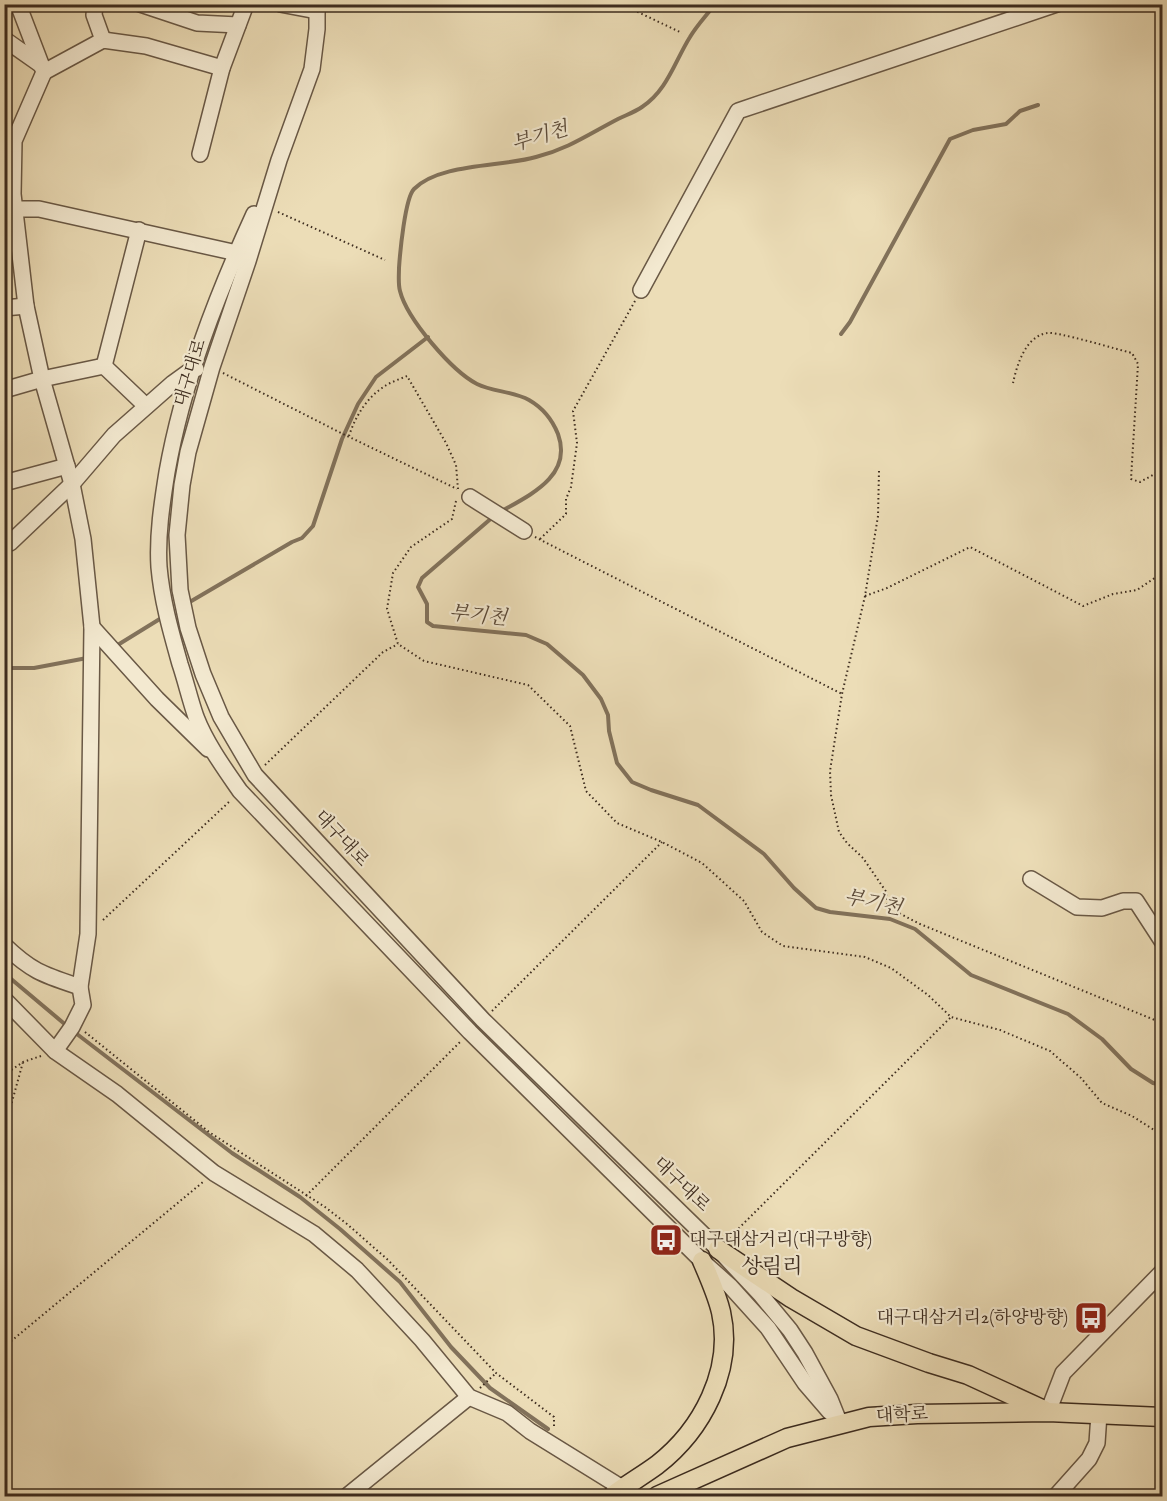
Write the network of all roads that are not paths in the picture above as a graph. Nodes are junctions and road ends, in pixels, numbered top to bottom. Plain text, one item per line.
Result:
1 (18, 4) edge
2 (95, 4) edge
3 (140, 4) edge
4 (246, 4) edge
5 (280, 4) edge
6 (1057, 4) edge
7 (317, 8) edge
8 (180, 10) edge
9 (238, 25) junction
10 (4, 39) edge
11 (103, 40) junction
12 (222, 68) junction
13 (43, 69) junction
14 (200, 154) dead end
15 (279, 160) junction
16 (11, 199) edge
17 (139, 230) junction
18 (237, 253) junction
19 (638, 296) road end
20 (26, 306) junction
21 (4, 308) edge
22 (104, 366) junction
23 (212, 367) junction
24 (191, 370) junction
25 (42, 379) junction
26 (4, 390) edge
27 (146, 406) junction
28 (67, 466) junction
29 (4, 483) edge
30 (72, 484) junction
31 (461, 495) road end
32 (524, 531) road end
33 (4, 537) edge
34 (92, 627) junction
35 (220, 762) junction
36 (1031, 879) dead end
37 (1162, 941) edge
38 (4, 945) edge
39 (80, 987) junction
40 (4, 999) edge
41 (66, 1035) junction
42 (718, 1249) junction
43 (702, 1261) junction
44 (1162, 1272) edge
45 (469, 1397) junction
46 (1048, 1412) junction
47 (1099, 1414) junction
48 (1162, 1417) edge
49 (840, 1424) junction
50 (617, 1492) edge
51 (347, 1497) edge
52 (657, 1497) edge
53 (1056, 1497) edge

1 - 13 street
2 - 11 street
3 - 8 street
4 - 9 street
5 - 7 street
6 - 19 street
7 - 15 street, 대구대로
8 - 9 street
9 - 12 street
10 - 13 street
11 - 12 street
11 - 13 street
12 - 14 street
13 - 16 street
15 - 18 street, 대구대로
15 - 23 street, 대구대로
16 - 17 street
16 - 20 street
17 - 18 street
17 - 22 street
18 - 24 street, 대구대로
20 - 21 street
20 - 25 street
22 - 25 street
22 - 27 street
23 - 24 street
23 - 42 street, 대구대로
24 - 27 street
24 - 35 street, 대구대로
25 - 26 street
25 - 28 street
27 - 30 street
28 - 29 street
28 - 30 street
30 - 33 street
30 - 34 street
31 - 32 street
34 - 35 street
34 - 39 street
35 - 43 street
36 - 37 street
38 - 39 street
39 - 41 street
40 - 41 street
41 - 45 street
42 - 46 main road
42 - 49 street, 대구대로
43 - 49 street
43 - 50 main road
44 - 46 street
45 - 50 street
45 - 51 street
46 - 47 main road, 대학로
46 - 49 main road, 대학로
47 - 48 main road, 대학로
47 - 53 street
49 - 52 main road, 대학로

